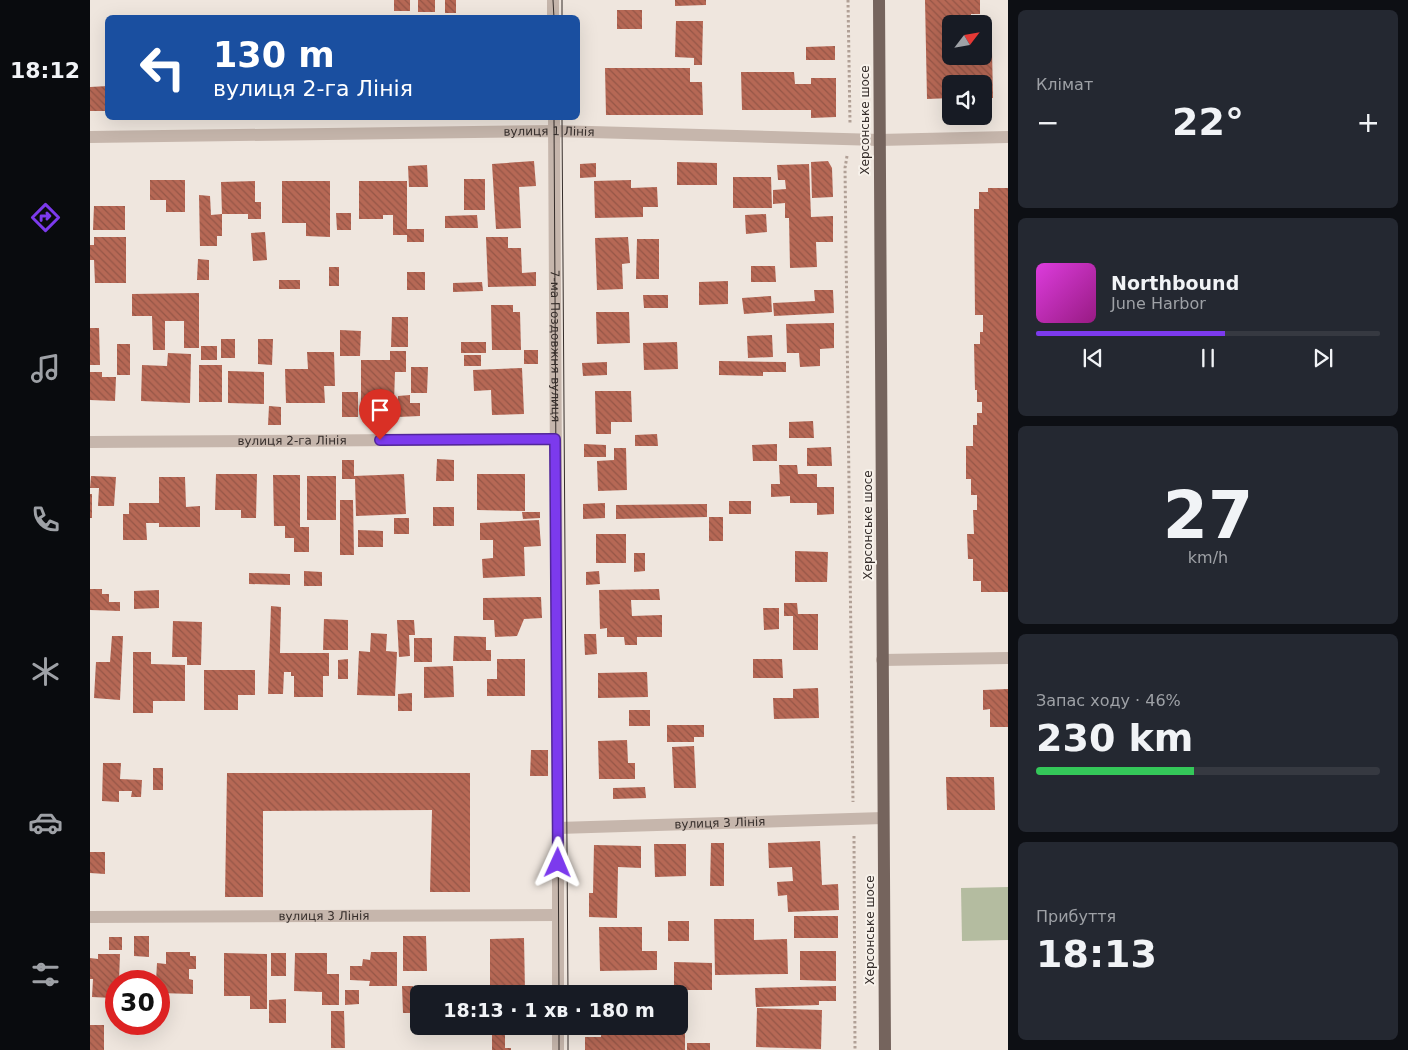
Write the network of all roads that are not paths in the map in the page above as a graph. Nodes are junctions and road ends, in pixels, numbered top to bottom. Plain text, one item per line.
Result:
1 (553, 0) edge
2 (879, 0) edge
3 (553, 15) edge
4 (554, 120) edge
5 (554, 131) junction
6 (90, 137) edge
7 (1008, 137) edge
8 (879, 140) junction
9 (555, 439) junction
10 (90, 442) edge
11 (1008, 658) edge
12 (882, 660) junction
13 (883, 818) junction
14 (558, 828) junction
15 (557, 915) junction
16 (90, 917) edge
17 (558, 985) edge
18 (558, 1035) edge
19 (558, 1050) edge
20 (885, 1050) edge

1 - 3 street
2 - 8 main road, Херсонське шосе
4 - 5 street, 7-ма Поздовжня вулиця
5 - 6 street, вулиця 1 Лінія
5 - 8 street, вулиця 1 Лінія
5 - 9 street, 7-ма Поздовжня вулиця
7 - 8 street, вулиця 1 Лінія
8 - 12 main road, Херсонське шосе
9 - 10 street, вулиця 2-га Лінія
9 - 14 street, 7-ма Поздовжня вулиця
11 - 12 street
12 - 13 main road, Херсонське шосе
13 - 14 street, вулиця 3 Лінія
13 - 20 main road, Херсонське шосе
14 - 15 street, 7-ма Поздовжня вулиця
15 - 16 street, вулиця 3 Лінія
15 - 17 street, 7-ма Поздовжня вулиця
18 - 19 street

